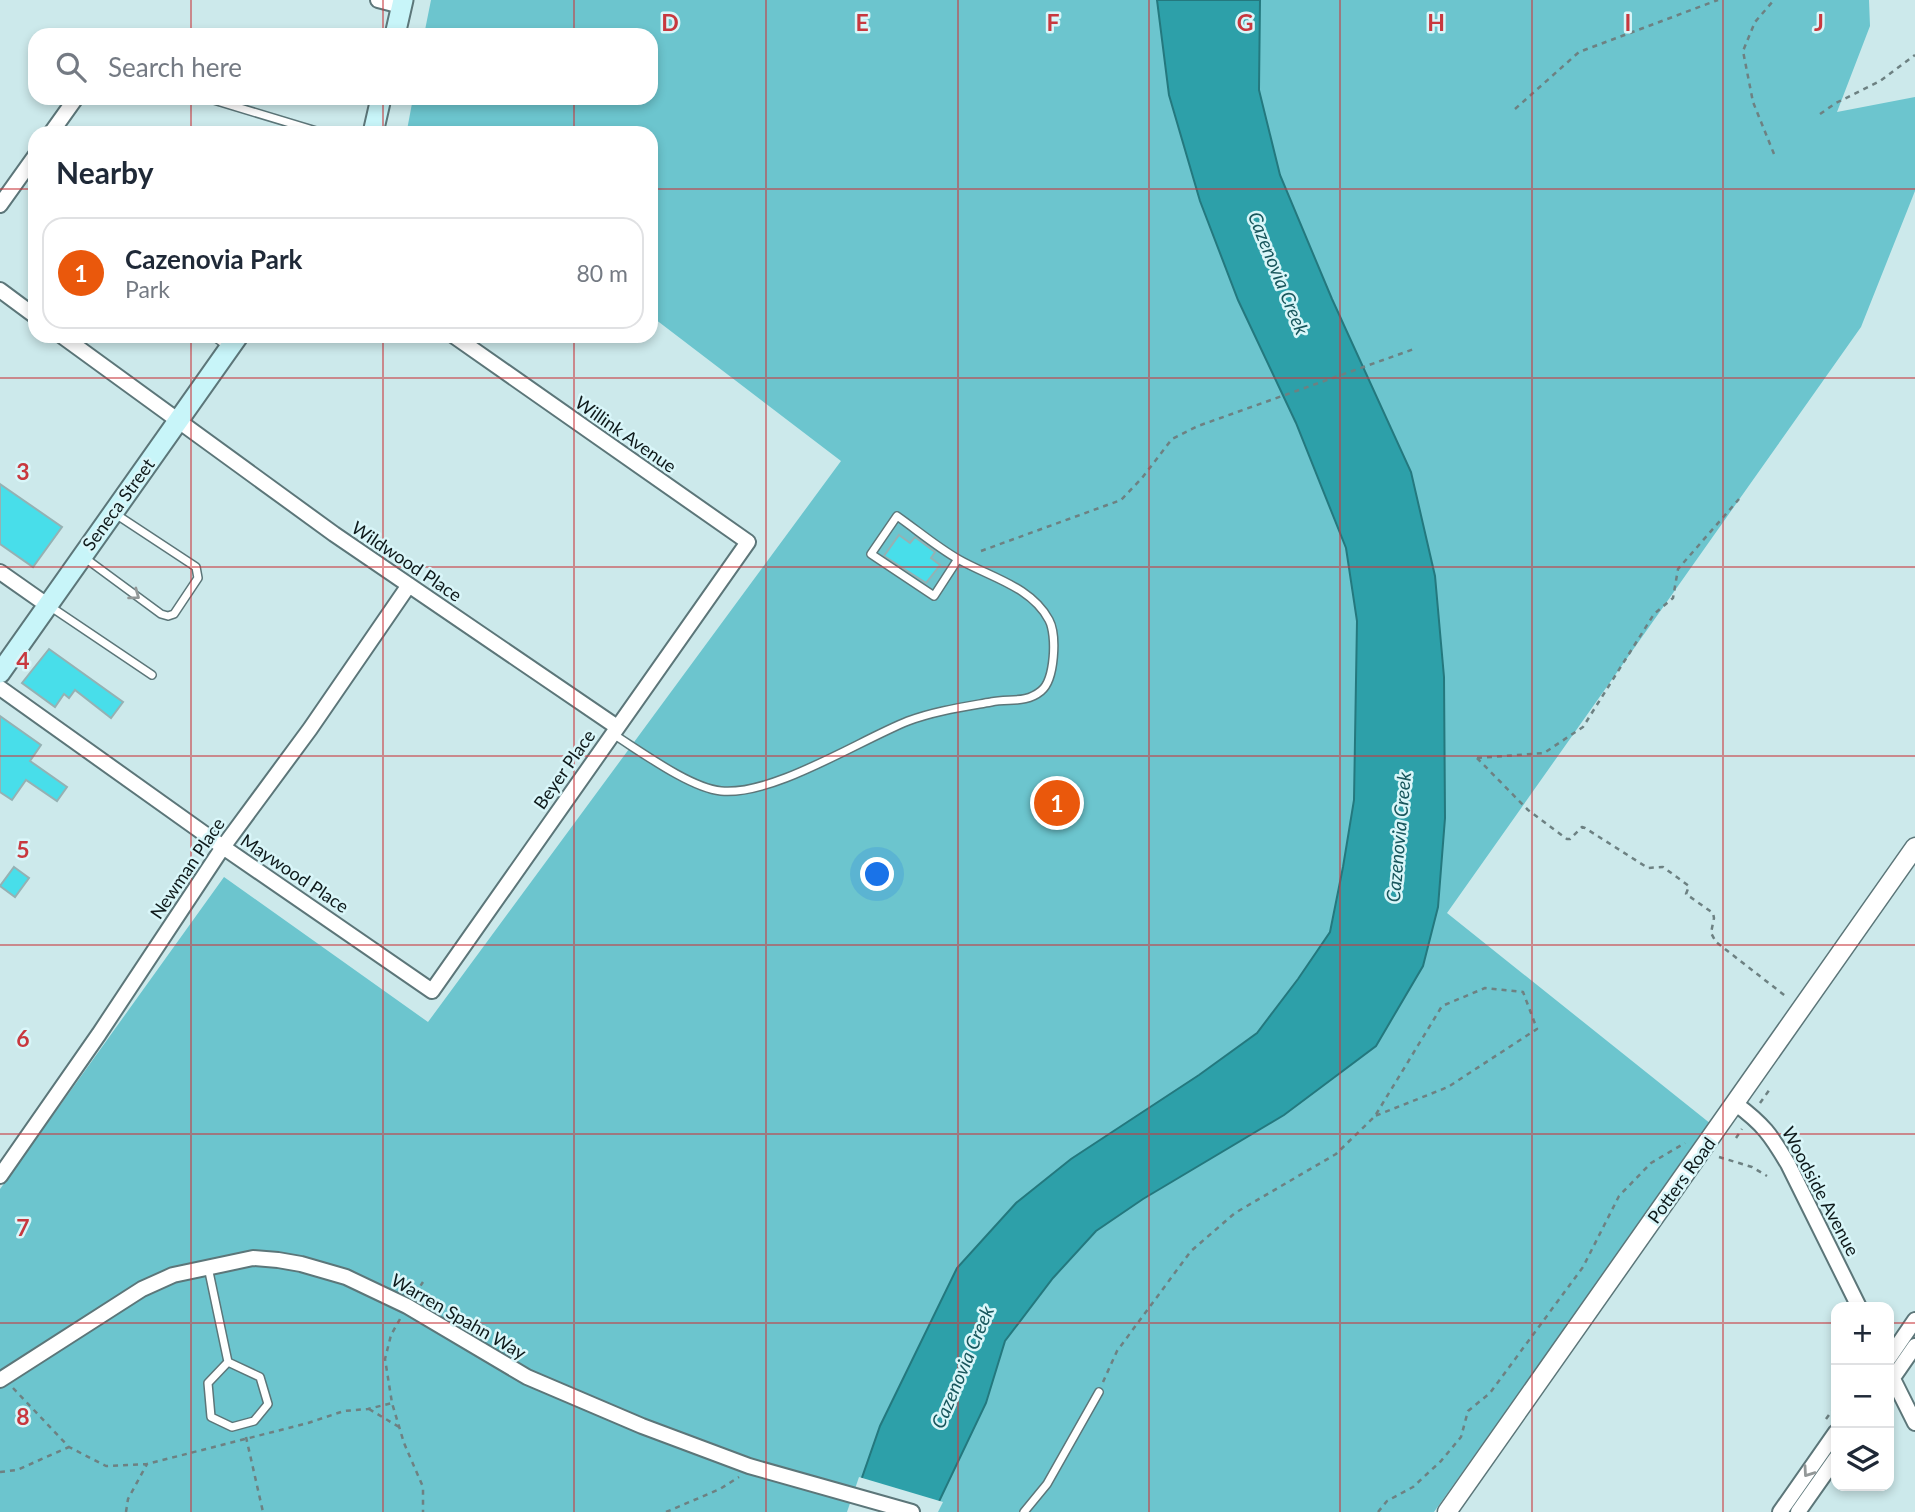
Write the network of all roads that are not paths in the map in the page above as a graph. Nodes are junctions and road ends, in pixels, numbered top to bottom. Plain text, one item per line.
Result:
1 (377, 0) edge
2 (402, 3) edge
3 (397, 28) edge
4 (71, 105) edge
5 (230, 105) edge
6 (379, 105) edge
7 (56, 126) edge
8 (300, 126) edge
9 (375, 126) edge
10 (28, 166) edge
11 (0, 205) edge
12 (0, 290) edge
13 (28, 311) edge
14 (72, 343) edge
15 (233, 343) edge
16 (464, 343) edge
17 (178, 421) junction
18 (112, 512) junction
19 (81, 555) junction
20 (958, 559) junction
21 (728, 570) joint
22 (0, 572) edge
23 (409, 585) junction
24 (47, 605) junction
25 (0, 673) edge
26 (152, 675) dead end
27 (0, 688) edge
28 (615, 731) junction
29 (1915, 847) edge
30 (223, 848) junction
31 (432, 991) joint
32 (1736, 1104) junction
33 (0, 1176) edge
34 (208, 1266) junction
35 (1856, 1302) edge
36 (1915, 1320) edge
37 (1915, 1346) edge
38 (1894, 1350) edge
39 (228, 1362) junction
40 (1894, 1372) edge
41 (6, 1383) edge
42 (1894, 1384) edge
43 (1099, 1392) road end
44 (1915, 1423) edge
45 (1831, 1439) edge
46 (1831, 1465) edge
47 (912, 1512) edge
48 (1024, 1512) edge
49 (1447, 1512) edge
50 (1780, 1512) edge
51 (1798, 1512) edge

1 - 2 street
2 - 3 main road
4 - 7 street
5 - 8 lane
6 - 9 main road
10 - 11 street
12 - 13 street
14 - 17 street, Wildwood Place
15 - 17 main road, Seneca Street
16 - 21 street, Willink Avenue
17 - 18 main road, Seneca Street
17 - 23 street, Wildwood Place
18 - 19 main road, Seneca Street
19 -> 18 lane
19 - 24 main road, Seneca Street
20 - 20 lane
20 - 28 lane, Wildwood Place
21 - 28 street, Beyer Place
22 - 24 street
23 - 28 street, Wildwood Place
23 - 30 street, Newman Place
24 - 25 main road, Seneca Street
24 - 26 lane
27 - 30 street, Maywood Place
28 - 31 street, Beyer Place
29 - 32 street, Potters Road
30 - 31 street, Maywood Place
30 - 33 street, Newman Place
32 - 35 street, Woodside Avenue
32 - 49 street, Potters Road
34 - 39 lane
34 - 41 street, Warren Spahn Way
34 - 47 street, Warren Spahn Way
36 - 38 street
37 - 40 street
39 - 39 lane
42 - 44 street
43 - 48 lane
45 -> 50 street
46 - 51 street

